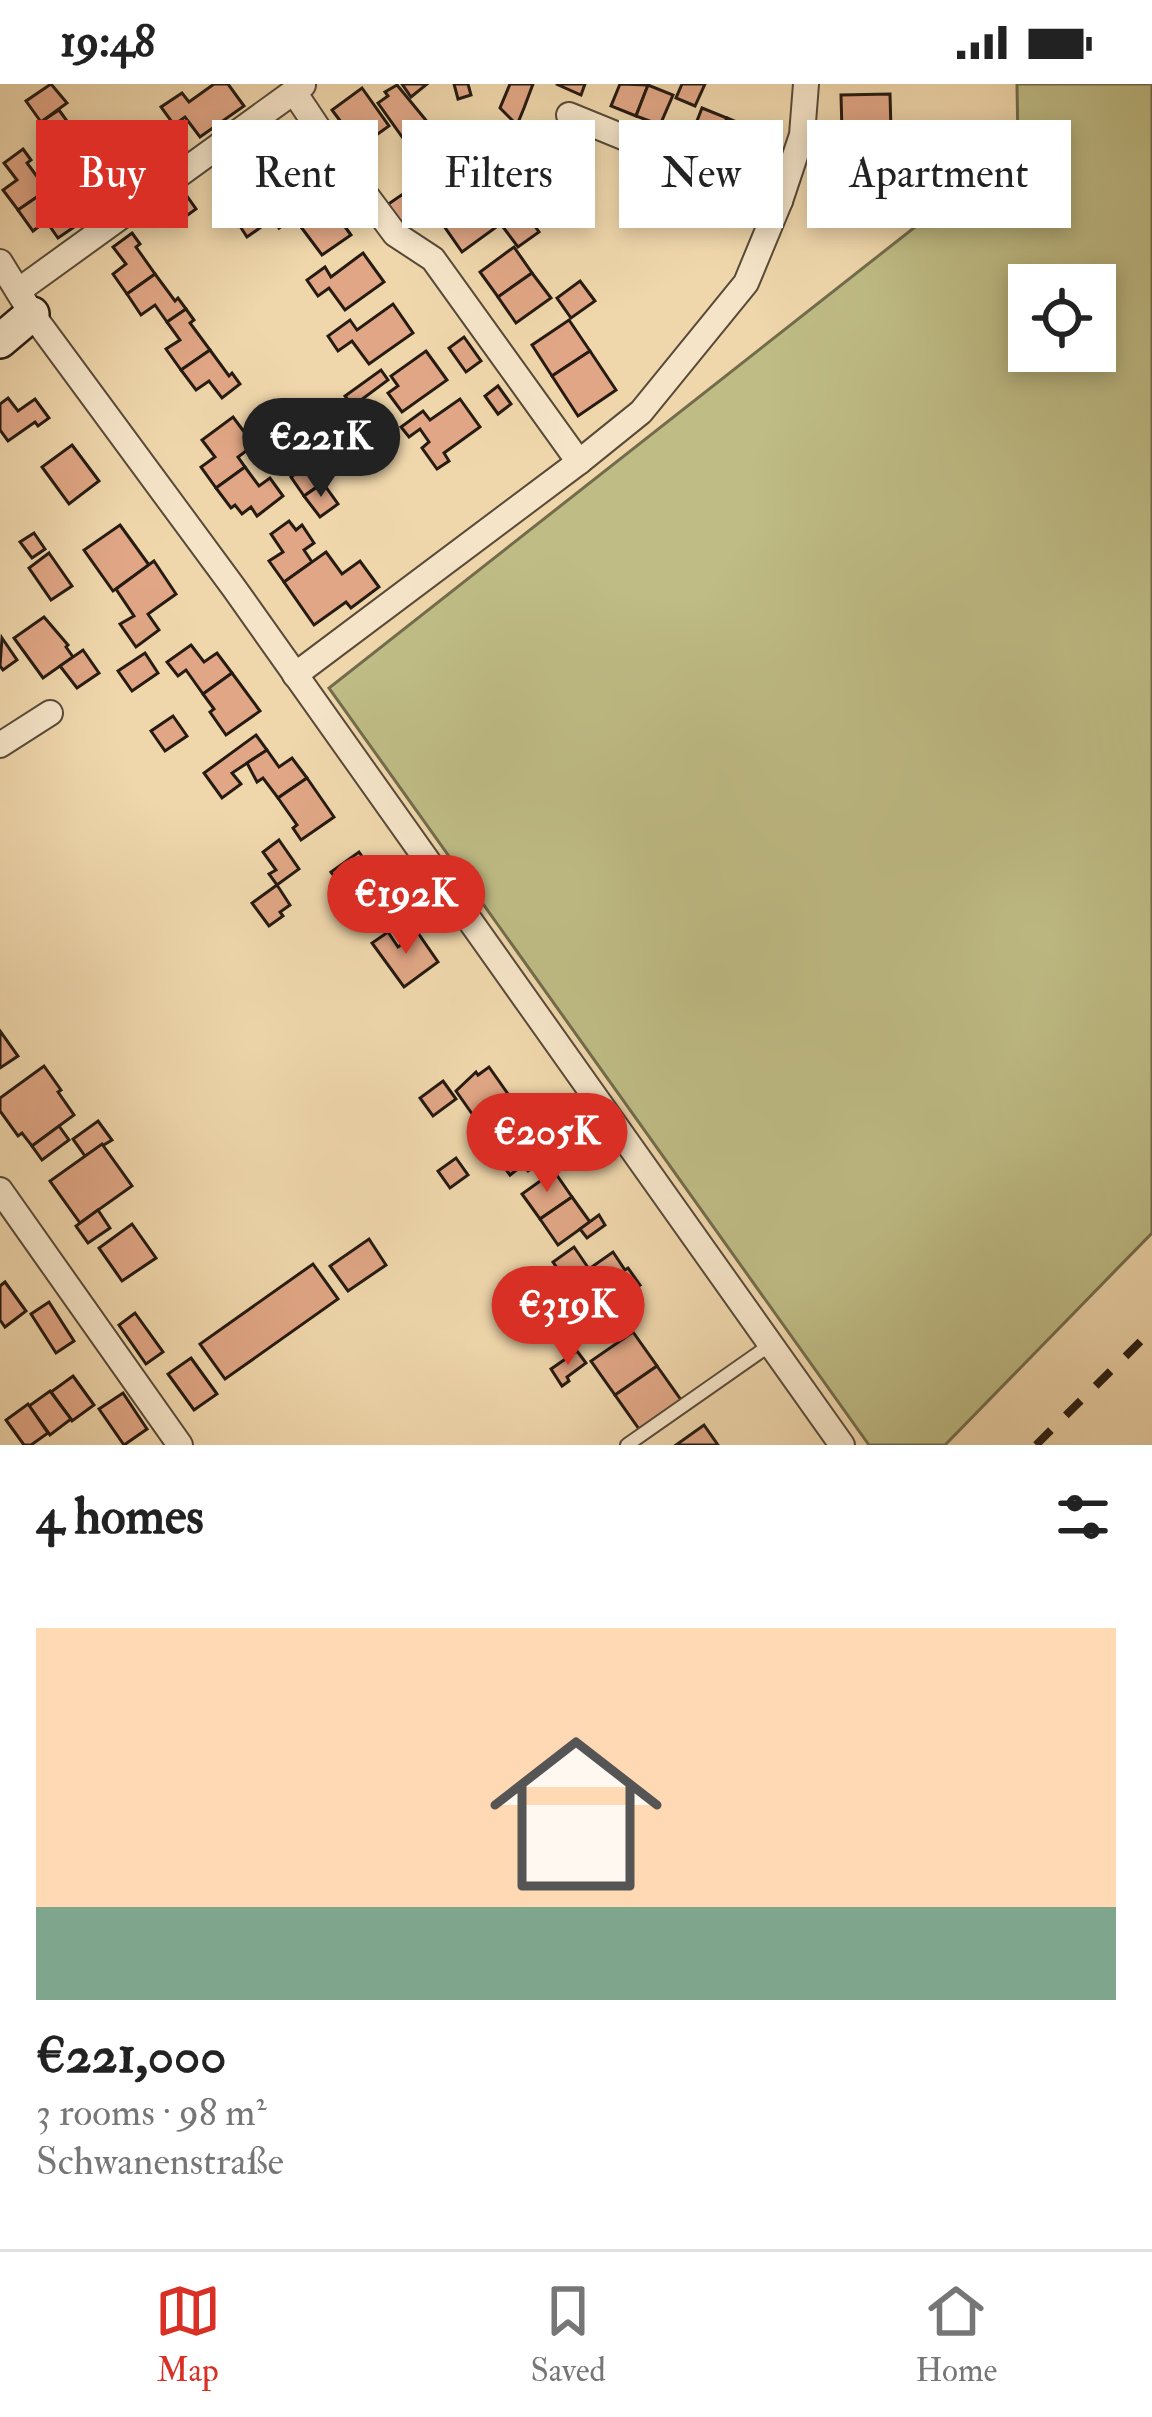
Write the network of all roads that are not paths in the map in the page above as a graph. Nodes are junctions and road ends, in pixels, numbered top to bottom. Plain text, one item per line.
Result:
1 (806, 84) edge
2 (289, 89) edge
3 (568, 115) dead end
4 (619, 136) edge
5 (783, 192) edge
6 (769, 228) edge
7 (0, 262) edge
8 (25, 303) junction
9 (0, 341) edge
10 (579, 461) junction
11 (295, 675) junction
12 (50, 713) dead end
13 (0, 745) edge
14 (0, 1190) edge
15 (770, 1345) junction
16 (180, 1445) edge
17 (627, 1445) edge
18 (842, 1445) edge

1 - 5 street
2 - 8 street
2 - 10 street
3 - 4 street
6 - 10 street
7 - 8 street
8 - 9 street
8 - 11 street
10 - 11 street
11 - 15 street
12 - 13 street
14 - 16 street
15 - 17 lane
15 - 18 street

